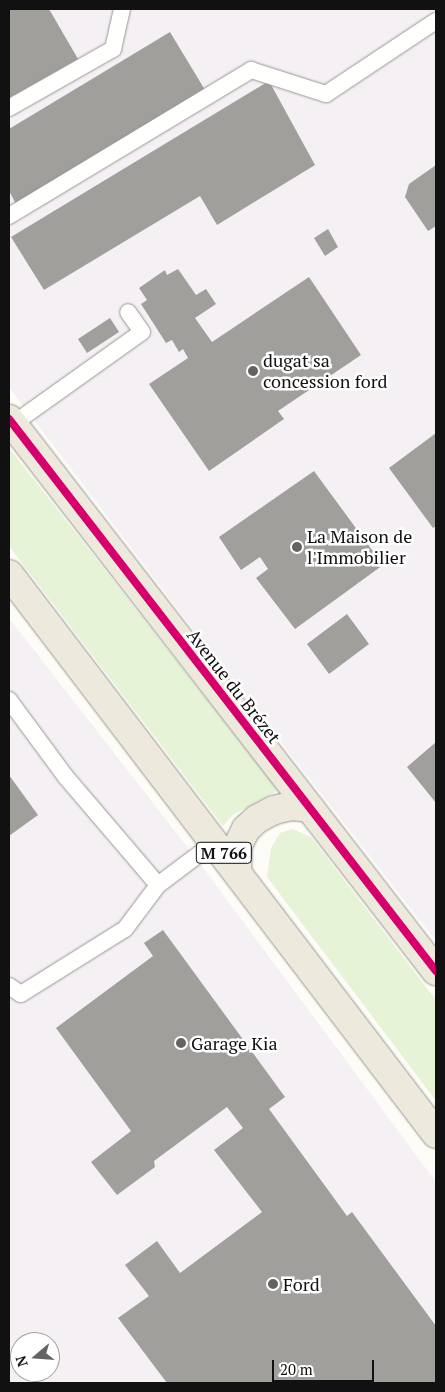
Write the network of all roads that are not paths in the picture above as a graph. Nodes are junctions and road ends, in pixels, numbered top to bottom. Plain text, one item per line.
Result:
1 (122, 9) edge
2 (436, 21) edge
3 (9, 108) edge
4 (9, 216) edge
5 (128, 312) dead end
6 (11, 421) edge
7 (9, 574) edge
8 (9, 700) edge
9 (310, 808) junction
10 (215, 842) junction
11 (236, 871) junction
12 (158, 885) junction
13 (436, 971) edge
14 (9, 986) edge
15 (436, 1134) edge

1 - 3 lane
2 - 4 lane
5 - 6 lane
6 - 9 main road, Avenue du Brézet
7 - 10 main road, M 766
8 - 12 lane
9 - 11 main road
9 - 13 main road, Avenue du Brézet
10 - 11 main road, M 766
10 - 12 lane
11 - 15 main road, M 766
12 - 14 lane

